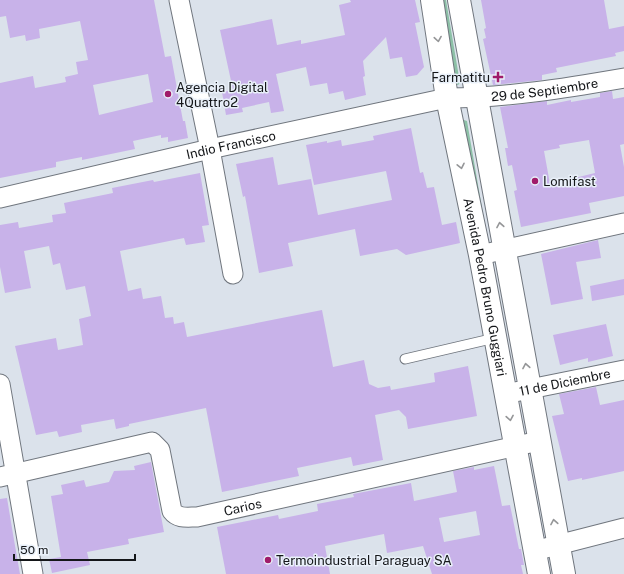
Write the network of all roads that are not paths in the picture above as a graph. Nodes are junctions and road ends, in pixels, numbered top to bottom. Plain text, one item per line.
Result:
1 (179, 0) edge
2 (432, 0) edge
3 (459, 0) edge
4 (624, 78) edge
5 (463, 98) junction
6 (210, 149) junction
7 (0, 198) edge
8 (624, 223) edge
9 (504, 250) junction
10 (480, 255) junction
11 (233, 274) dead end
12 (495, 338) junction
13 (405, 359) dead end
14 (624, 370) edge
15 (0, 384) edge
16 (530, 389) junction
17 (505, 394) junction
18 (539, 441) junction
19 (515, 446) junction
20 (7, 475) edge
21 (624, 528) edge
22 (558, 545) junction
23 (534, 551) junction
24 (33, 574) edge
25 (539, 574) edge
26 (564, 574) edge

1 - 6 street
2 -> 5 main road, Avenida Pedro Bruno Guggiari
3 - 5 main road, Avenida Pedro Bruno Guggiari
4 - 5 street, 29 de Septiembre
5 - 6 street, Indio Francisco
9 -> 5 main road, Avenida Pedro Bruno Guggiari
5 -> 10 main road, Avenida Pedro Bruno Guggiari
6 - 7 street, Indio Francisco
6 - 11 street
8 - 9 street
9 - 10 street
16 -> 9 main road, Avenida Pedro Bruno Guggiari
10 - 12 main road, Avenida Pedro Bruno Guggiari
12 - 13 lane
12 - 17 main road, Avenida Pedro Bruno Guggiari
14 - 16 street, 11 de Diciembre
15 - 20 street
16 - 17 street, 11 de Diciembre
16 - 18 main road, Avenida Pedro Bruno Guggiari
17 -> 19 main road, Avenida Pedro Bruno Guggiari
18 - 19 street, Carios
22 -> 18 main road, Avenida Pedro Bruno Guggiari
19 - 20 street, Carios
19 - 23 main road, Avenida Pedro Bruno Guggiari
20 - 24 street
21 - 22 street
22 - 23 street
22 - 26 main road, Avenida Pedro Bruno Guggiari
23 - 25 main road, Avenida Pedro Bruno Guggiari

